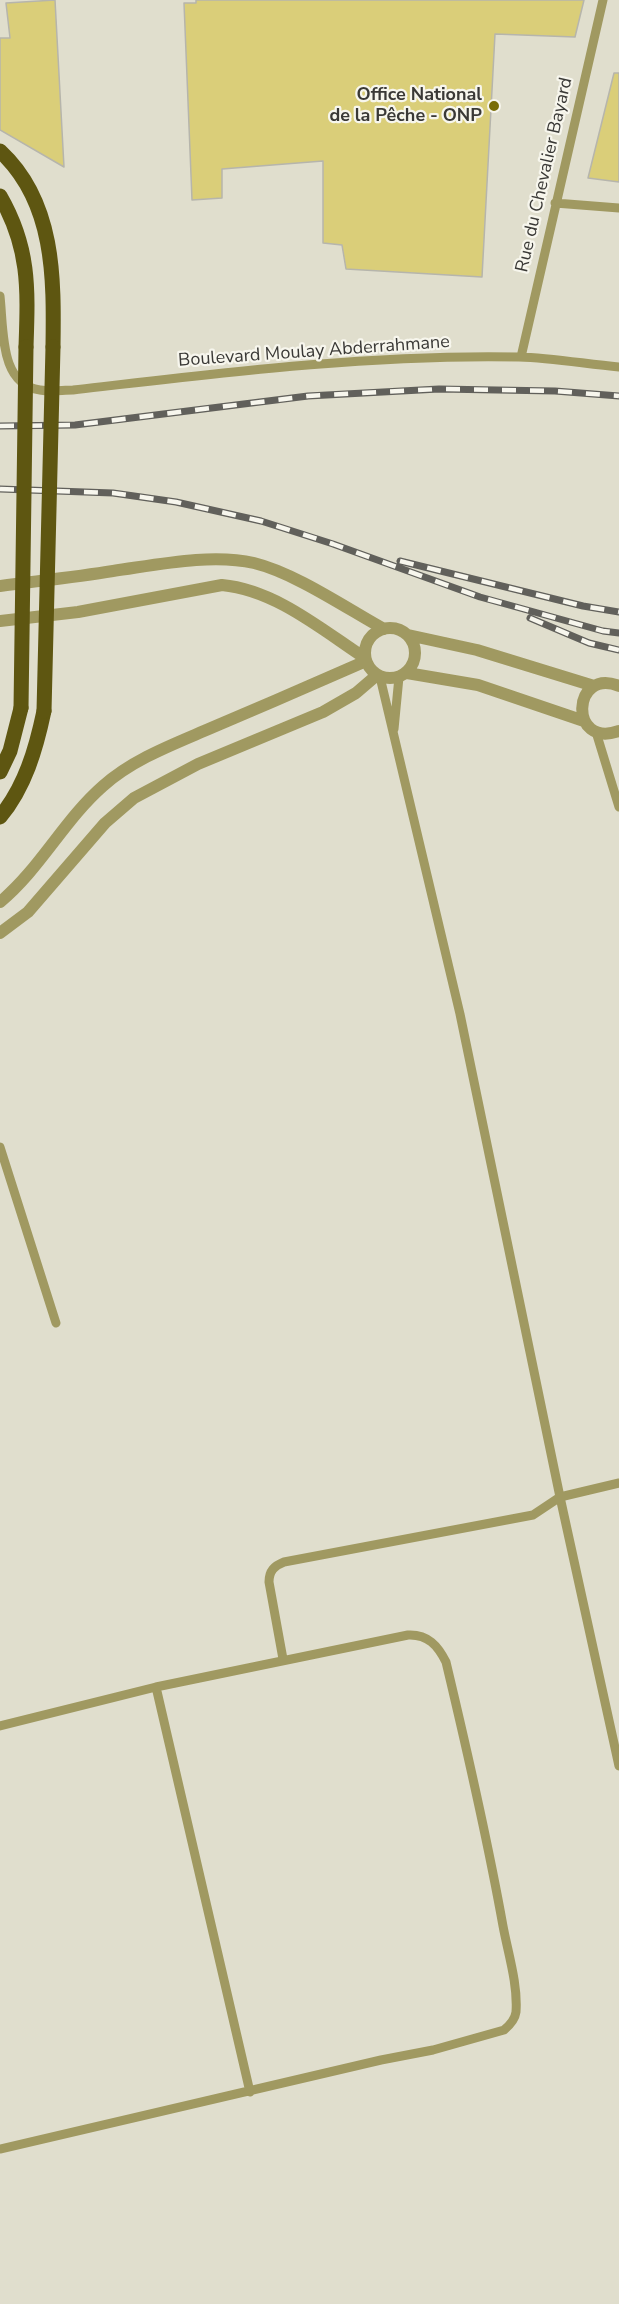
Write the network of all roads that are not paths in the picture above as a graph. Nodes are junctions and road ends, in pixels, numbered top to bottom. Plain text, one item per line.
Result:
1 (603, 0) edge
2 (0, 151) edge
3 (0, 196) edge
4 (555, 203) junction
5 (619, 208) edge
6 (0, 296) edge
7 (521, 357) junction
8 (619, 367) edge
9 (0, 586) edge
10 (0, 621) edge
11 (384, 628) junction
12 (408, 635) junction
13 (365, 659) junction
14 (403, 675) junction
15 (379, 676) junction
16 (594, 686) junction
17 (619, 686) edge
18 (584, 721) junction
19 (619, 731) edge
20 (596, 732) junction
21 (393, 740) junction
22 (0, 772) edge
23 (619, 807) edge
24 (0, 817) edge
25 (0, 902) edge
26 (0, 933) edge
27 (0, 1147) edge
28 (56, 1323) dead end
29 (619, 1483) edge
30 (560, 1497) junction
31 (283, 1659) junction
32 (156, 1687) junction
33 (0, 1726) edge
34 (619, 1766) edge
35 (250, 2092) junction
36 (0, 2149) edge

1 - 4 lane, Rue du Chevalier Bayard
2 - 24 main road, bridge
3 - 22 main road, bridge
4 - 5 lane
4 - 7 lane, Rue du Chevalier Bayard
6 - 7 lane, Boulevard Moulay Abderrahmane
7 - 8 lane, Boulevard Moulay Abderrahmane
9 - 11 street
10 - 13 street
11 - 12 street
11 - 13 street
12 - 14 street
12 - 16 street
13 - 15 street
13 - 25 street
14 - 15 street
14 - 18 street
14 - 21 lane
15 - 21 lane
15 - 26 street
16 - 17 street
16 - 18 street
18 - 20 street
19 - 20 street
20 - 23 lane
21 - 30 lane
27 - 28 lane
29 - 30 lane
30 - 31 lane
30 - 34 lane
31 - 32 lane
31 - 35 lane
32 - 33 lane
32 - 35 lane
35 - 36 lane

